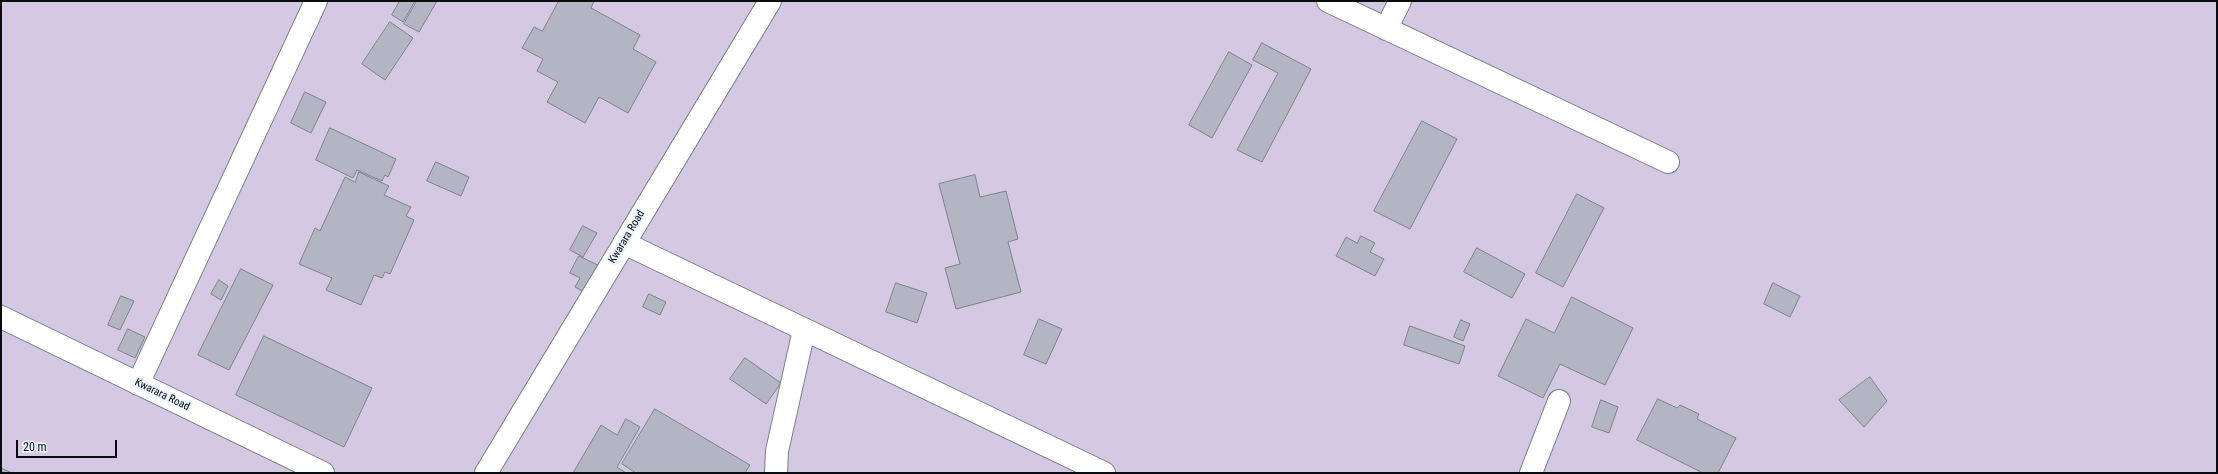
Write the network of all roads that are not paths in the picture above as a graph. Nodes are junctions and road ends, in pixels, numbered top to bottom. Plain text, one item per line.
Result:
1 (316, 1) edge
2 (770, 1) edge
3 (1328, 1) edge
4 (1400, 1) edge
5 (1386, 29) junction
6 (1668, 162) dead end
7 (624, 243) junction
8 (1, 317) edge
9 (804, 330) junction
10 (138, 384) junction
11 (1559, 401) dead end
12 (323, 473) edge
13 (486, 473) edge
14 (776, 473) edge
15 (1104, 473) edge
16 (1531, 473) edge

1 - 10 street
2 - 7 street, Kwarara Road
3 - 5 street
4 - 5 street
5 - 6 street
7 - 9 street
7 - 13 street, Kwarara Road
8 - 10 street, Kwarara Road
9 - 14 street
9 - 15 street
10 - 12 street, Kwarara Road
11 - 16 street

